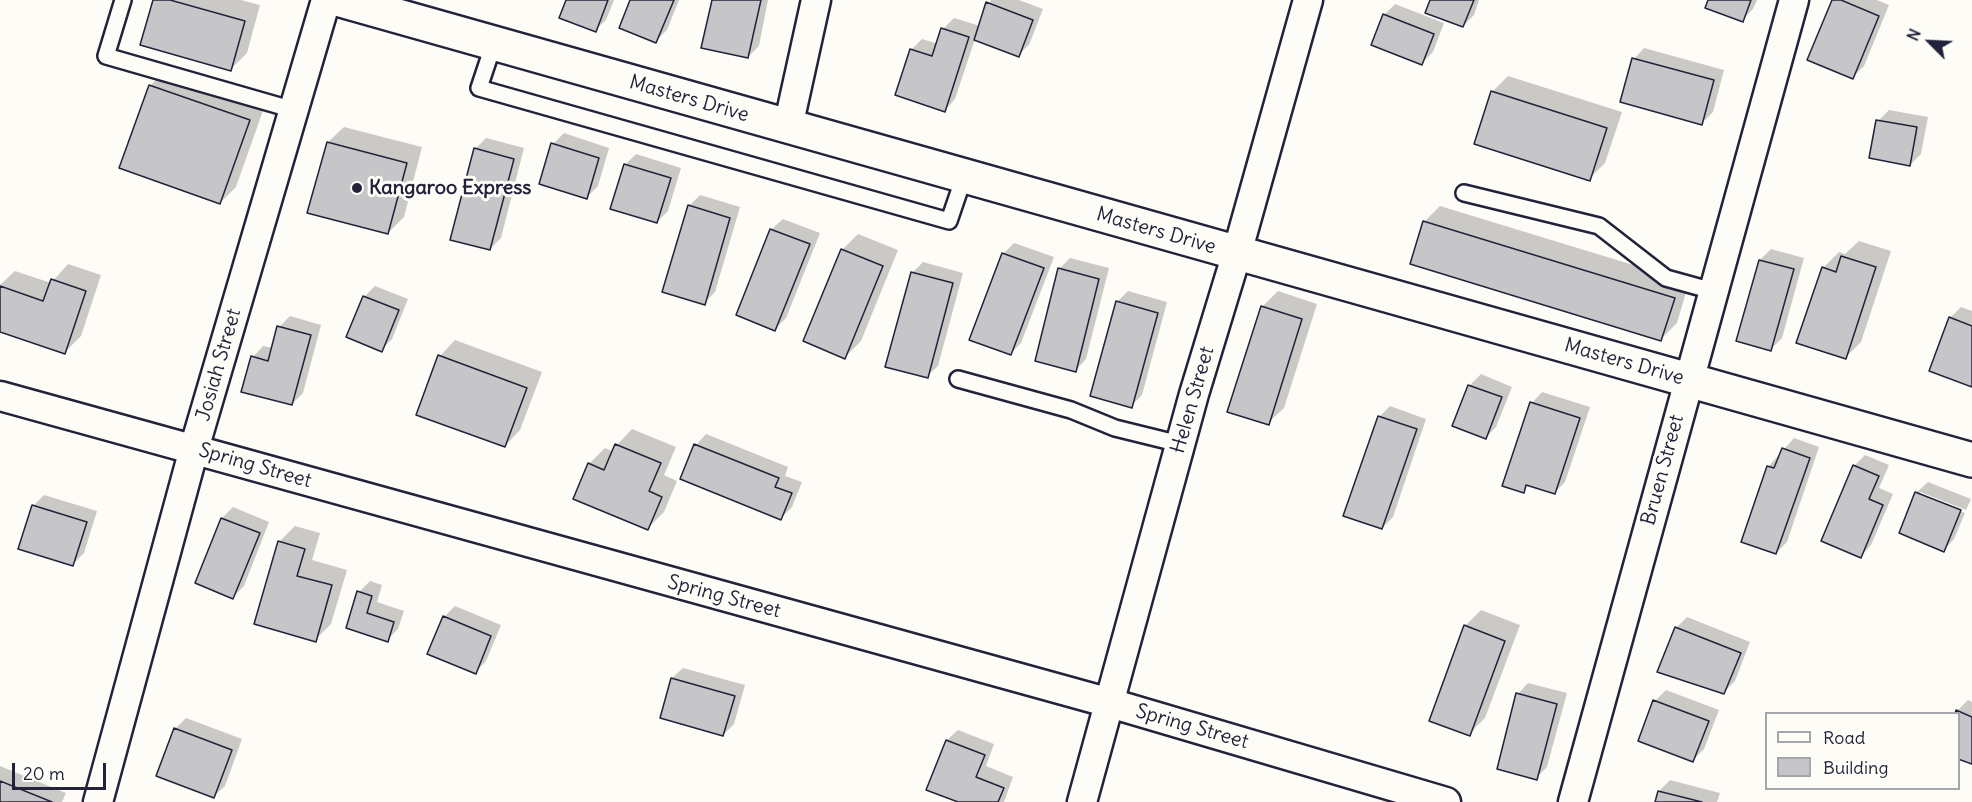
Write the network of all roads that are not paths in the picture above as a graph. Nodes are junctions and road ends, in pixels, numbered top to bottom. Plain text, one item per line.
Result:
1 (123, 0) edge
2 (326, 0) edge
3 (341, 0) edge
4 (816, 0) edge
5 (1308, 0) edge
6 (1794, 0) edge
7 (494, 44) junction
8 (294, 110) junction
9 (788, 127) junction
10 (964, 177) junction
11 (1464, 193) dead end
12 (1237, 253) junction
13 (1713, 291) junction
14 (958, 379) dead end
15 (1688, 380) junction
16 (0, 396) edge
17 (1180, 444) junction
18 (194, 448) junction
19 (1972, 460) edge
20 (1110, 704) junction
21 (98, 802) edge
22 (1082, 802) edge
23 (1446, 802) edge
24 (1573, 802) edge

1 - 8 lane
2 - 8 street, Josiah Street
3 - 7 street, Masters Drive
4 - 9 street
5 - 12 street, Helen Street
6 - 13 street, Bruen Street
7 - 9 street, Masters Drive
7 - 10 lane
8 - 18 street, Josiah Street
9 - 10 street, Masters Drive
10 - 12 street, Masters Drive
11 - 13 lane
12 - 15 street, Masters Drive
12 - 17 street, Helen Street
13 - 15 street, Bruen Street
14 - 17 lane
15 - 19 street, Masters Drive
15 - 24 street, Bruen Street
16 - 18 street, Spring Street
17 - 20 street, Helen Street
18 - 20 street, Spring Street
18 - 21 street, Josiah Street
20 - 22 street, Helen Street
20 - 23 street, Spring Street

